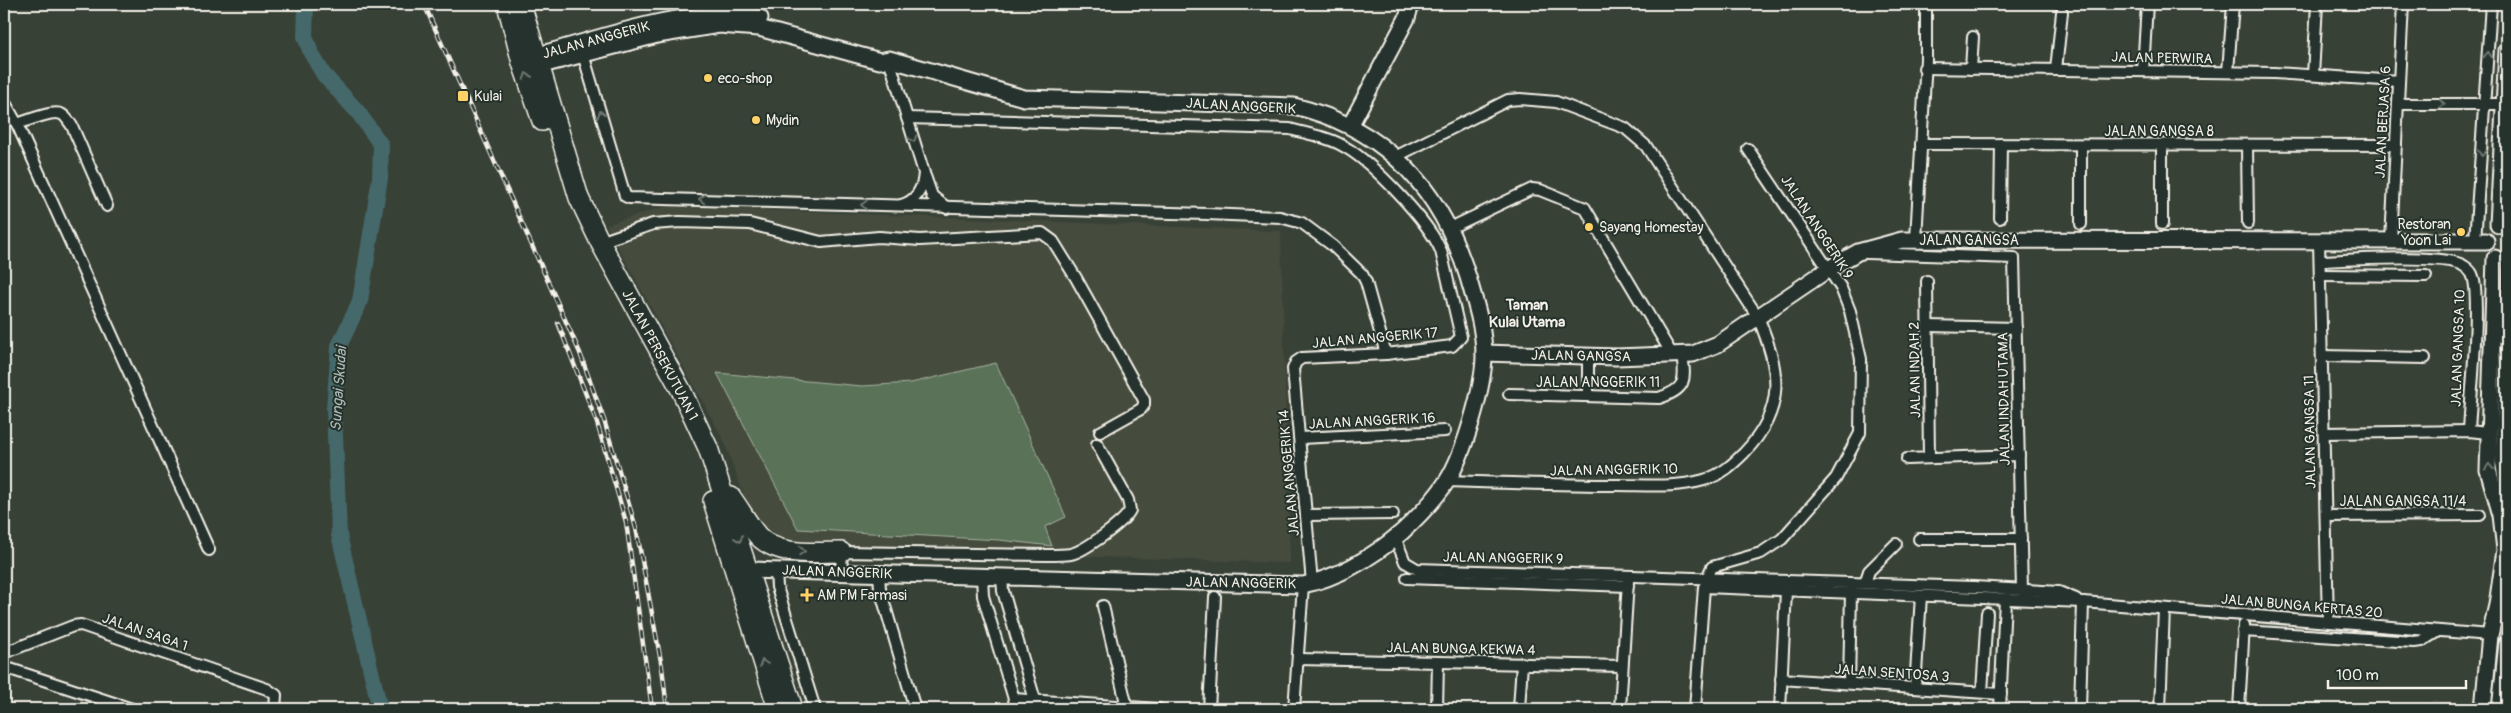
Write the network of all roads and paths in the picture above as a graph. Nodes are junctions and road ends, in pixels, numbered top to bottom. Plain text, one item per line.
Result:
1 (507, 4) edge
2 (521, 4) edge
3 (1411, 4) edge
4 (1926, 4) edge
5 (2147, 4) edge
6 (2233, 4) edge
7 (2317, 4) edge
8 (2403, 4) edge
9 (2492, 4) edge
10 (2062, 12) dead end
11 (760, 23) junction
12 (1973, 37) dead end
13 (2507, 50) edge
14 (584, 54) junction
15 (889, 59) junction
16 (537, 61) junction
17 (1924, 68) junction
18 (1971, 69) junction
19 (2056, 70) junction
20 (2143, 71) junction
21 (2228, 72) junction
22 (2313, 75) junction
23 (2399, 82) junction
24 (4, 100) edge
25 (2398, 104) junction
26 (2485, 104) junction
27 (2504, 104) junction
28 (907, 118) junction
29 (17, 124) junction
30 (1350, 126) junction
31 (1921, 144) junction
32 (2001, 144) junction
33 (2081, 145) junction
34 (2162, 145) junction
35 (2247, 145) junction
36 (2396, 145) junction
37 (1748, 149) dead end
38 (1395, 157) junction
39 (924, 173) junction
40 (107, 206) dead end
41 (892, 206) junction
42 (948, 208) junction
43 (2000, 218) dead end
44 (2248, 223) dead end
45 (2081, 224) dead end
46 (2162, 224) dead end
47 (2503, 225) edge
48 (1450, 228) junction
49 (1916, 239) junction
50 (2319, 241) junction
51 (2391, 241) junction
52 (2481, 241) junction
53 (600, 242) junction
54 (1861, 251) junction
55 (2501, 259) edge
56 (2320, 261) junction
57 (1830, 268) junction
58 (2320, 275) junction
59 (2426, 276) dead end
60 (1928, 281) dead end
61 (2493, 305) junction
62 (1758, 317) junction
63 (2475, 323) junction
64 (1928, 326) junction
65 (2016, 328) junction
66 (1386, 354) junction
67 (1484, 354) junction
68 (1678, 355) junction
69 (1588, 356) junction
70 (2322, 356) junction
71 (2507, 356) edge
72 (2424, 358) dead end
73 (1296, 362) joint
74 (1509, 394) dead end
75 (1588, 396) junction
76 (1445, 431) dead end
77 (2469, 431) junction
78 (1100, 432) dead end
79 (2488, 433) junction
80 (2324, 434) junction
81 (1300, 438) junction
82 (1097, 444) dead end
83 (2019, 455) junction
84 (1929, 458) junction
85 (1907, 459) dead end
86 (718, 477) junction
87 (1448, 481) junction
88 (2507, 485) edge
89 (1393, 514) dead end
90 (1307, 515) junction
91 (2480, 515) dead end
92 (2326, 516) junction
93 (1395, 537) junction
94 (1919, 539) dead end
95 (2021, 539) junction
96 (1896, 544) dead end
97 (209, 550) dead end
98 (841, 552) junction
99 (749, 570) junction
100 (776, 571) junction
101 (842, 572) junction
102 (879, 574) junction
103 (1628, 575) junction
104 (982, 577) junction
105 (1002, 578) junction
106 (1406, 578) dead end
107 (1705, 582) junction
108 (1865, 583) junction
109 (1307, 584) junction
110 (1628, 586) junction
111 (2022, 590) junction
112 (1786, 591) junction
113 (1851, 593) junction
114 (1921, 596) junction
115 (1215, 597) dead end
116 (2005, 599) junction
117 (2083, 602) junction
118 (1103, 606) dead end
119 (2164, 609) junction
120 (1987, 613) dead end
121 (2244, 615) junction
122 (2328, 622) junction
123 (2243, 630) junction
124 (2438, 631) junction
125 (2490, 635) junction
126 (2507, 642) edge
127 (4, 653) edge
128 (1299, 659) junction
129 (1438, 662) junction
130 (1522, 664) junction
131 (1622, 666) junction
132 (4, 667) edge
133 (1782, 679) junction
134 (1849, 683) junction
135 (1915, 688) junction
136 (2504, 688) edge
137 (1982, 692) junction
138 (2001, 694) junction
139 (1035, 700) junction
140 (1015, 704) edge
141 (1127, 707) junction
142 (132, 709) edge
143 (275, 709) edge
144 (778, 709) edge
145 (793, 709) edge
146 (815, 709) edge
147 (915, 709) edge
148 (1159, 709) edge
149 (1209, 709) edge
150 (1294, 709) edge
151 (1437, 709) edge
152 (1519, 709) edge
153 (1620, 709) edge
154 (1695, 709) edge
155 (1780, 709) edge
156 (2000, 709) edge
157 (2080, 709) edge
158 (2160, 709) edge
159 (2239, 709) edge
160 (2482, 709) edge
161 (2500, 709) edge

144 -> 1 highway, JALAN PERSEKUTUAN 1
2 - 16 highway, JALAN PERSEKUTUAN 1
3 - 30 street
4 - 17 street
5 - 20 street
6 - 21 street
7 - 22 street
8 - 23 street, JALAN BERJASA 6
26 -> 9 street
10 - 19 street
11 - 14 street, JALAN ANGGERIK
11 - 15 street, JALAN ANGGERIK
11 - 16 street, JALAN ANGGERIK
12 - 18 street
13 - 27 street
14 - 16 street, JALAN ANGGERIK
41 -> 14 street
15 - 28 street
15 - 30 street, JALAN ANGGERIK
16 - 53 highway, JALAN PERSEKUTUAN 1
17 - 18 street, JALAN PERWIRA
17 - 31 street
18 - 19 street, JALAN PERWIRA
19 - 20 street, JALAN PERWIRA
20 - 21 street, JALAN PERWIRA
21 - 22 street, JALAN PERWIRA
22 - 23 street, JALAN PERWIRA
23 - 25 street, JALAN BERJASA 6
24 - 29 street
25 -> 26 street
25 - 36 street, JALAN BERJASA 6
26 - 27 street
26 -> 52 street
27 - 47 street
28 -> 39 street
28 - 66 street, JALAN ANGGERIK 17
29 - 40 street
29 - 97 street
30 - 38 street, JALAN ANGGERIK
31 - 32 street, JALAN GANGSA 8
31 - 49 street
32 - 33 street, JALAN GANGSA 8
32 - 43 street
33 - 34 street, JALAN GANGSA 8
33 - 45 street
34 - 35 street, JALAN GANGSA 8
34 - 46 street
35 - 36 street, JALAN GANGSA 8
35 - 44 street
36 - 51 street, JALAN BERJASA 6
37 - 57 street, JALAN ANGGERIK 9
38 - 48 street, JALAN ANGGERIK
38 - 62 street, JALAN ANGGERIK 10
39 - 41 street
39 - 42 street
41 - 42 street
42 - 66 street
47 - 52 street
48 - 67 street, JALAN ANGGERIK
48 - 68 street, JALAN ANGGERIK 11
49 - 50 street, JALAN GANGSA
49 - 54 street, JALAN GANGSA
50 - 51 street, JALAN GANGSA
50 - 56 street, JALAN GANGSA 11
51 - 52 street, JALAN GANGSA
52 - 55 street
53 - 78 street
53 - 86 highway, JALAN PERSEKUTUAN 1
54 - 57 street, JALAN GANGSA
54 - 65 street, JALAN INDAH UTAMA
55 - 61 street
56 - 58 street, JALAN GANGSA 11
56 - 63 street, JALAN GANGSA 10
57 - 62 street, JALAN GANGSA
57 - 107 street, JALAN ANGGERIK 9
58 - 59 street
58 - 70 street, JALAN GANGSA 11
60 - 64 street, JALAN INDAH 2
61 - 63 street
61 - 79 street
62 - 68 street, JALAN GANGSA
62 - 87 street, JALAN ANGGERIK 10
63 - 77 street, JALAN GANGSA 10
64 - 65 street
64 - 84 street, JALAN INDAH 2
65 - 83 street, JALAN INDAH UTAMA
66 - 73 street, JALAN ANGGERIK 17
67 - 69 street, JALAN GANGSA
67 - 87 street, JALAN ANGGERIK
68 - 69 street, JALAN GANGSA
68 - 75 street, JALAN ANGGERIK 11
69 - 75 street
70 - 72 street
70 - 80 street, JALAN GANGSA 11
71 - 88 street
73 - 81 street, JALAN ANGGERIK 14
74 - 75 street, JALAN ANGGERIK 11
76 - 81 street, JALAN ANGGERIK 16
77 - 79 street
77 - 80 street
125 -> 79 street
80 - 92 street, JALAN GANGSA 11
81 - 90 street, JALAN ANGGERIK 14
82 - 98 street
83 - 84 street
83 - 95 street, JALAN INDAH UTAMA
84 - 85 street
86 -> 98 highway
86 -> 99 highway, JALAN PERSEKUTUAN 1
87 - 93 street, JALAN ANGGERIK
89 - 90 street
90 - 109 street, JALAN ANGGERIK 14
91 - 92 street, JALAN GANGSA 11/4
92 - 122 street, JALAN GANGSA 11
93 - 103 street, JALAN ANGGERIK 9
93 - 109 street, JALAN ANGGERIK
94 - 95 street
95 - 111 street, JALAN INDAH UTAMA
96 - 108 street
98 - 101 street
99 - 100 street, JALAN ANGGERIK
99 - 145 highway, JALAN PERSEKUTUAN 1
100 - 101 street, JALAN ANGGERIK
100 - 146 street
101 - 102 street, JALAN ANGGERIK
102 - 104 street, JALAN ANGGERIK
102 - 147 street
103 - 107 street, JALAN ANGGERIK 9
103 - 110 street
104 - 105 street, JALAN ANGGERIK
104 - 140 street
105 - 109 street, JALAN ANGGERIK
105 - 139 street
106 - 110 street
107 - 108 street
107 - 112 street
107 - 154 street
108 - 111 street
109 - 128 street, JALAN ANGGERIK 14
110 - 131 street
111 - 117 street
112 - 113 street
112 - 133 street
113 - 114 street
113 - 134 street
114 - 116 street
114 - 135 street
115 - 149 street
116 - 117 street
116 - 138 street
117 - 119 street, JALAN BUNGA KERTAS 20
117 - 157 street
118 - 141 street
119 - 121 street, JALAN BUNGA KERTAS 20
119 - 158 street
120 - 137 street
121 - 122 street, JALAN BUNGA KERTAS 20
121 - 123 street
122 - 124 street, JALAN BUNGA KERTAS 20
123 - 124 street, JALAN BUNGA KERTAS 20
123 - 159 street
124 - 125 street, JALAN BUNGA KERTAS 20
125 - 160 street
126 - 136 street
127 - 143 street, JALAN SAGA 1
128 - 129 street, JALAN BUNGA KEKWA 4
128 - 150 street, JALAN ANGGERIK 14
129 - 130 street, JALAN BUNGA KEKWA 4
129 - 151 street
130 - 131 street, JALAN BUNGA KEKWA 4
130 - 152 street
131 - 153 street
132 - 142 street
133 - 134 street, JALAN SENTOSA 3
133 - 155 street
134 - 135 street, JALAN SENTOSA 3
135 - 137 street, JALAN SENTOSA 3
136 - 161 street
137 - 138 street, JALAN SENTOSA 3
138 - 156 street
139 - 140 street
139 - 141 street
141 - 148 street

